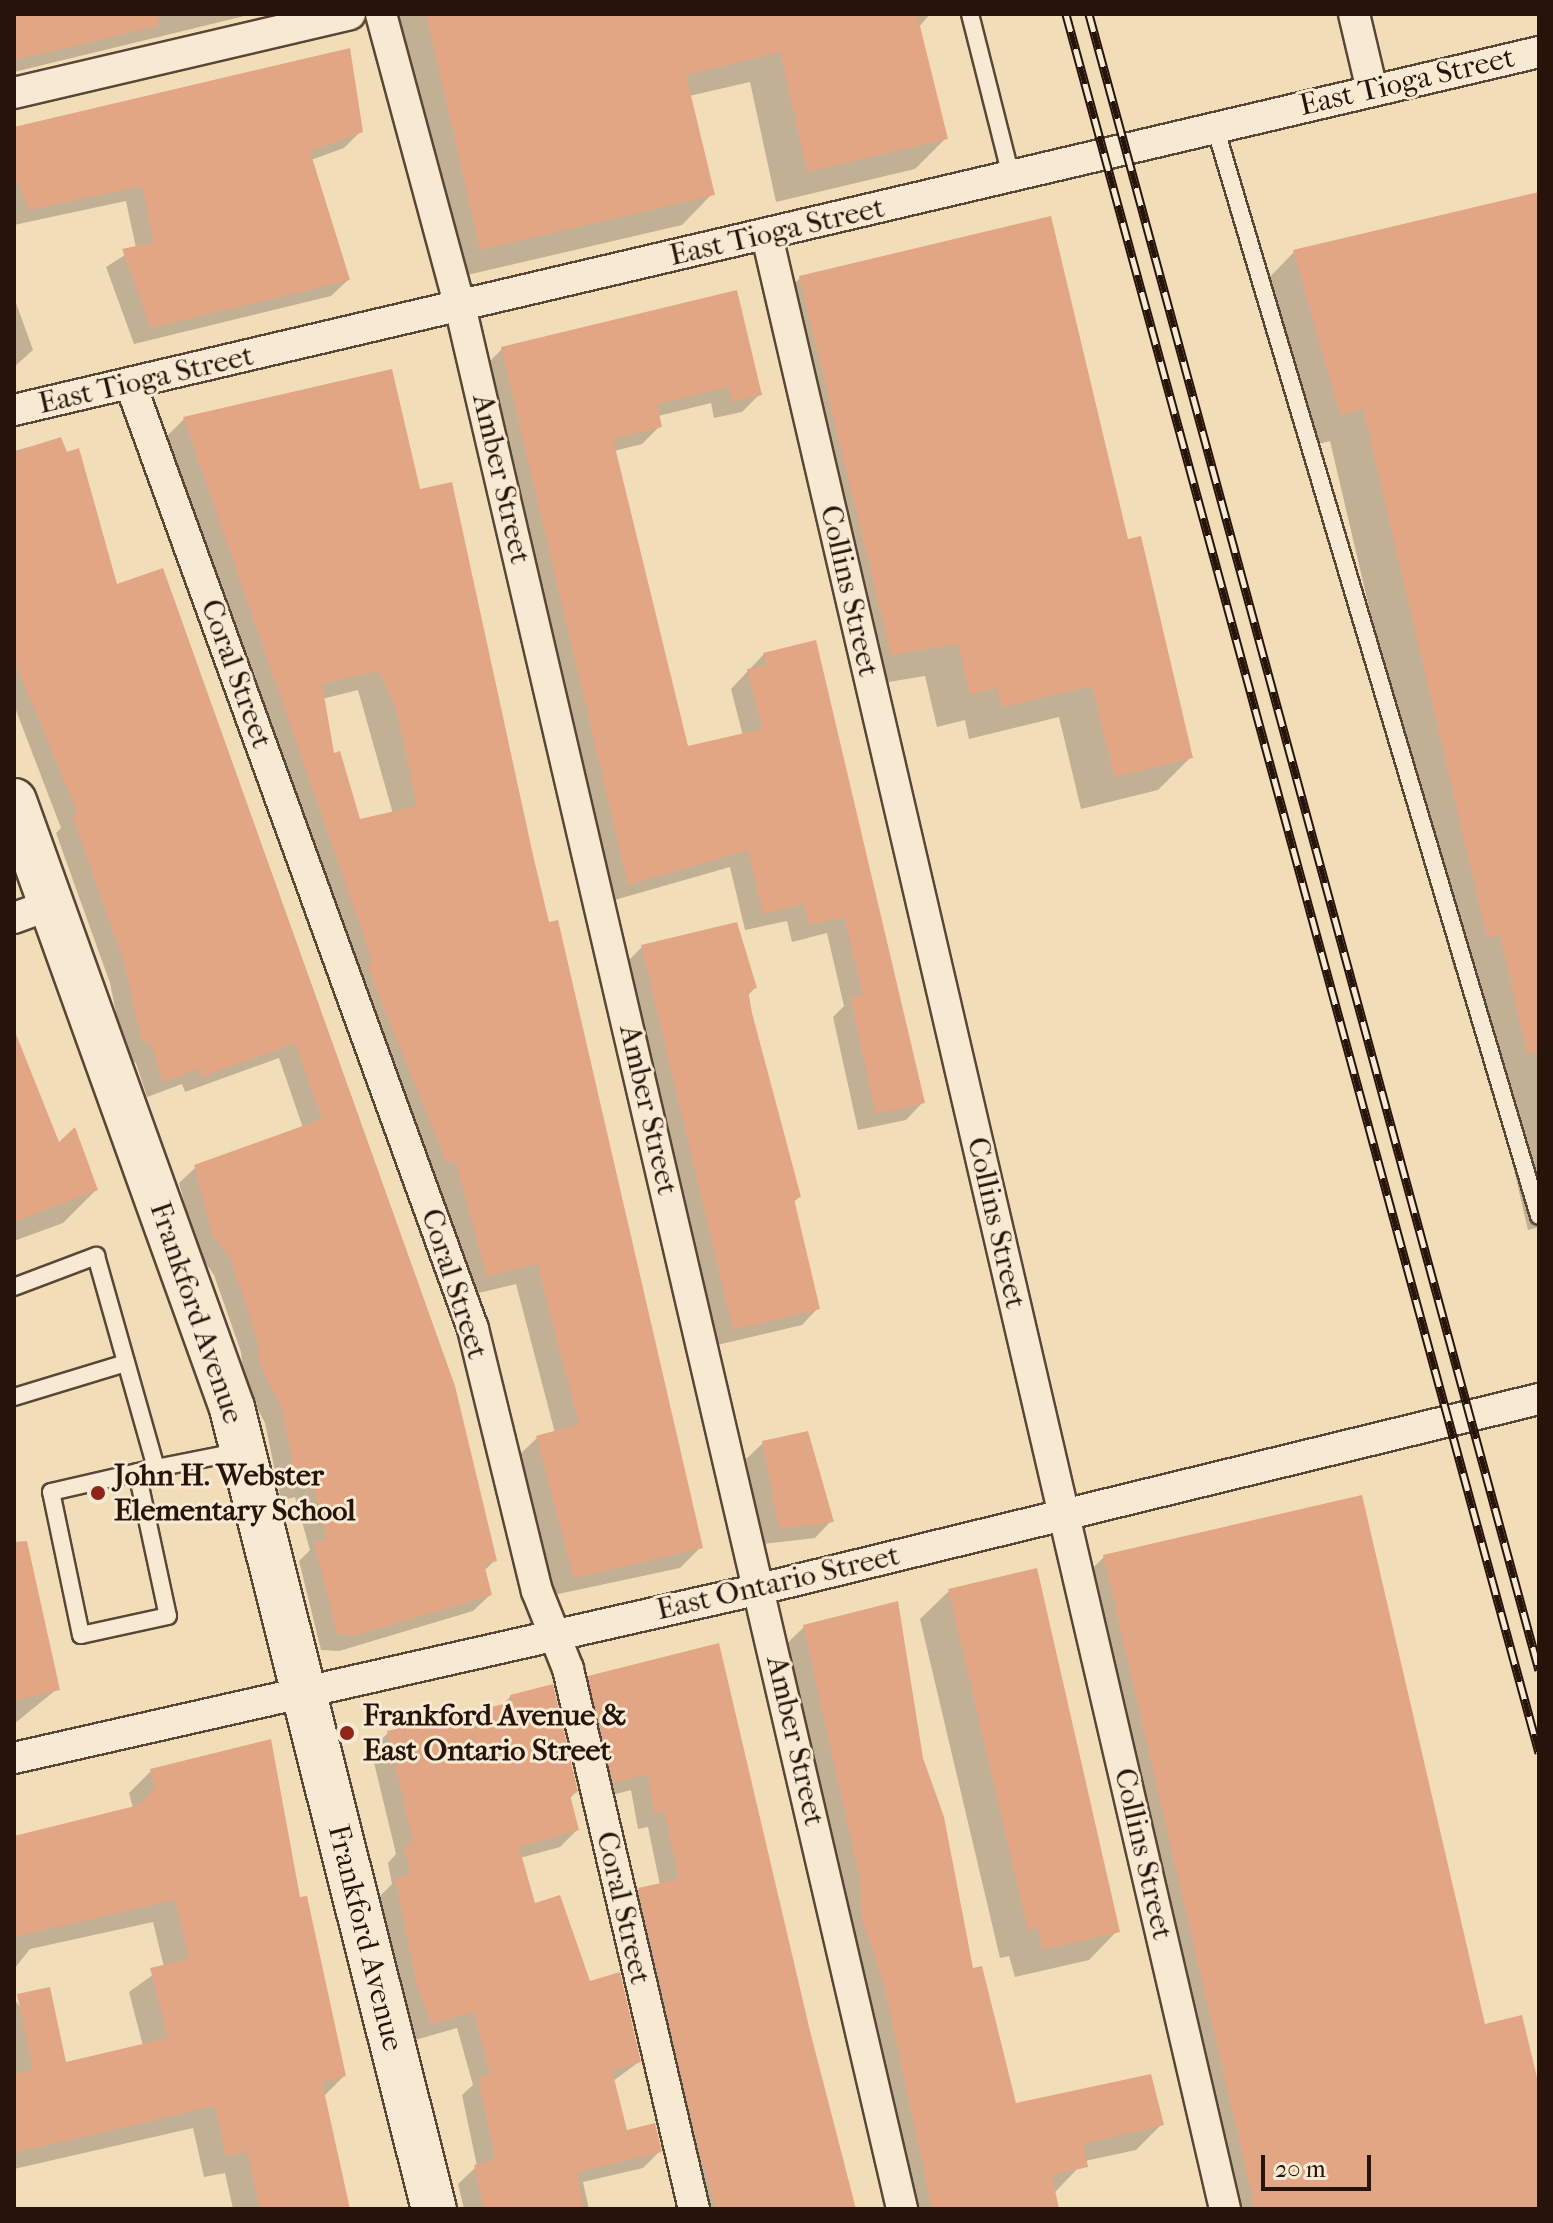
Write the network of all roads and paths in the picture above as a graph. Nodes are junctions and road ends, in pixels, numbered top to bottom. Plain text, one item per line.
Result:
1 (350, 14) edge
2 (381, 14) edge
3 (970, 14) edge
4 (1354, 14) edge
5 (1539, 52) edge
6 (1372, 90) junction
7 (14, 93) edge
8 (1215, 127) junction
9 (1011, 176) junction
10 (767, 236) junction
11 (460, 306) junction
12 (130, 383) junction
13 (14, 410) edge
14 (14, 801) edge
15 (32, 911) edge
16 (1539, 1216) edge
17 (14, 1287) edge
18 (126, 1363) junction
19 (14, 1397) edge
20 (1539, 1399) edge
21 (244, 1450) junction
22 (156, 1468) junction
23 (137, 1472) junction
24 (1064, 1515) junction
25 (760, 1589) junction
26 (555, 1632) junction
27 (302, 1691) junction
28 (14, 1758) edge
29 (434, 2209) edge
30 (694, 2209) edge
31 (902, 2209) edge
32 (1225, 2209) edge

1 - 7 street
2 - 11 street, Amber Street
3 - 9 lane
4 - 6 street
5 - 6 street, East Tioga Street
6 - 8 street, East Tioga Street
8 - 9 street, East Tioga Street
8 - 16 lane
9 - 10 street, East Tioga Street
10 - 11 street, East Tioga Street
10 - 24 street, Collins Street
11 - 12 street, East Tioga Street
11 - 25 street, Amber Street
12 - 13 street, East Tioga Street
12 - 26 street, Coral Street
14 - 15 main road, Frankford Avenue
15 - 21 main road, Frankford Avenue
17 - 18 lane
18 - 19 lane
18 - 22 lane
20 - 24 street, East Ontario Street
21 - 22 lane
21 - 27 main road, Frankford Avenue
22 - 23 lane
23 - 23 lane
24 - 25 street, East Ontario Street
24 - 32 street, Collins Street
25 - 26 street, East Ontario Street
25 - 31 street, Amber Street
26 - 27 street, East Ontario Street
26 - 30 street, Coral Street
27 - 28 street, East Ontario Street
27 - 29 main road, Frankford Avenue

